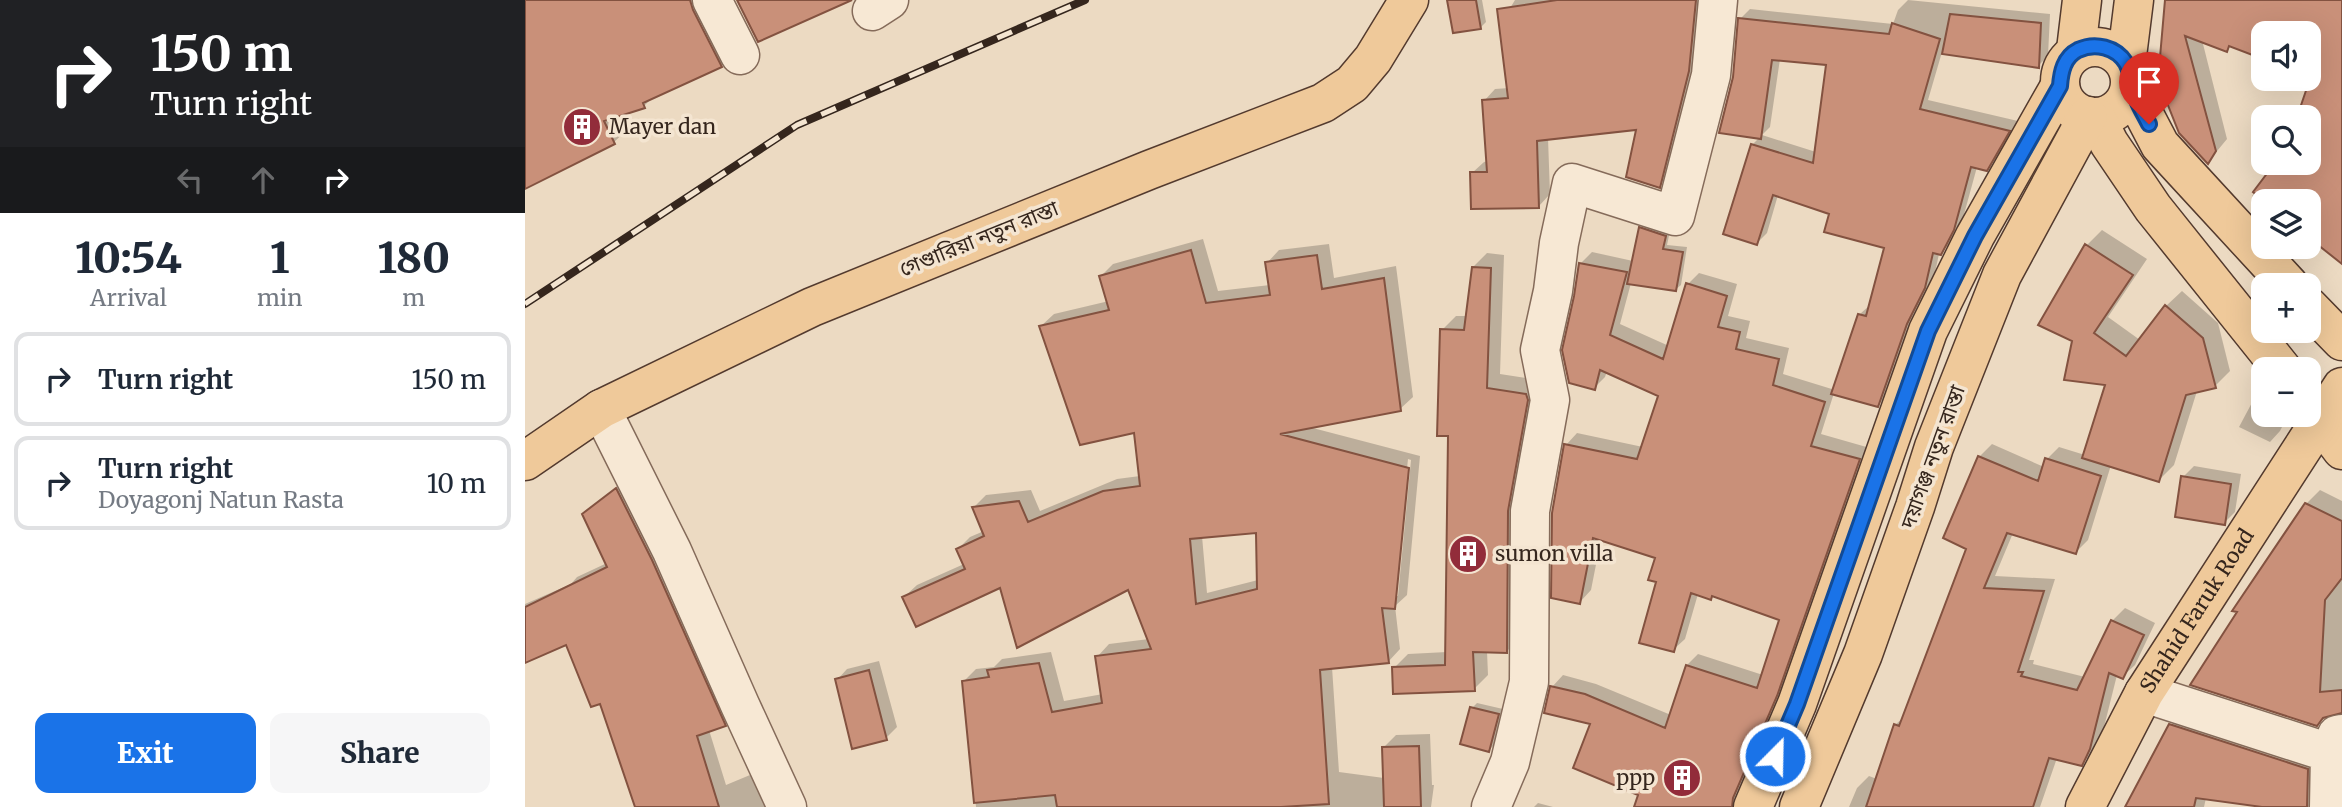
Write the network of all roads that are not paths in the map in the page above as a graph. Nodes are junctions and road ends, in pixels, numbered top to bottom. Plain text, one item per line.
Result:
1 (712, 0) edge
2 (1409, 0) edge
3 (1718, 0) edge
4 (2083, 0) edge
5 (2134, 0) edge
6 (2076, 50) junction
7 (740, 55) dead end
8 (2128, 70) junction
9 (2060, 86) junction
10 (2092, 117) junction
11 (2129, 172) junction
12 (2055, 180) junction
13 (2278, 273) edge
14 (2321, 319) edge
15 (2342, 341) edge
16 (2272, 357) edge
17 (2342, 387) edge
18 (2321, 406) edge
19 (601, 409) junction
20 (2321, 423) edge
21 (2305, 427) edge
22 (2342, 450) edge
23 (525, 461) edge
24 (2144, 693) junction
25 (2336, 743) edge
26 (787, 807) edge
27 (1491, 807) edge
28 (1753, 807) edge
29 (1799, 807) edge
30 (2085, 807) edge
31 (2329, 807) edge

1 - 7 street
2 - 19 main road, গেণ্ডারিয়া নতুন রাস্তা
3 - 27 street
4 - 6 main road
5 - 8 main road
6 - 8 main road
6 - 9 main road
8 - 10 main road
8 - 13 main road
9 - 10 main road
9 - 28 main road
10 - 11 main road
10 - 12 main road, দয়াগঞ্জ নতুন রাস্তা
11 - 12 main road
11 - 16 main road
12 - 29 main road, দয়াগঞ্জ নতুন রাস্তা
14 - 15 main road
17 - 18 main road, Shahid Faruk Road
19 - 23 main road, গেণ্ডারিয়া নতুন রাস্তা
19 - 26 street
20 - 22 main road
21 - 24 main road, Shahid Faruk Road
24 - 25 street
24 - 30 main road, Shahid Faruk Road
25 - 31 street

